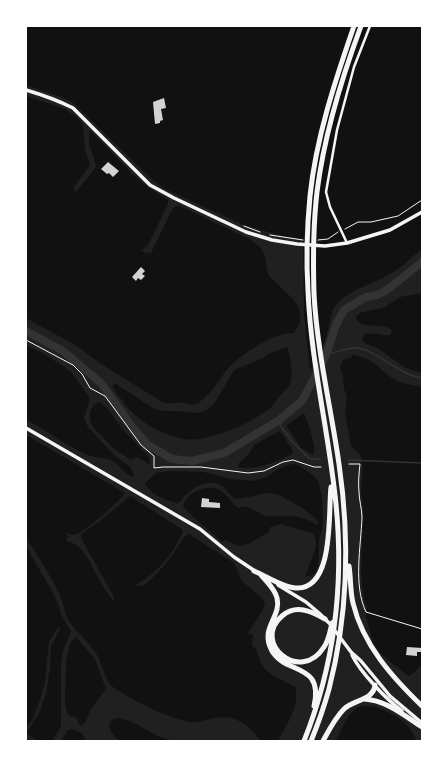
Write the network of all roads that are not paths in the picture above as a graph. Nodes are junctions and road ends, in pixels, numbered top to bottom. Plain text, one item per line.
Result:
1 (354, 26) edge
2 (361, 26) edge
3 (370, 26) edge
4 (26, 90) edge
5 (422, 212) edge
6 (347, 243) junction
7 (26, 428) edge
8 (332, 480) junction
9 (346, 564) junction
10 (254, 571) junction
11 (261, 575) junction
12 (325, 619) junction
13 (335, 621) junction
14 (352, 653) junction
15 (375, 685) junction
16 (362, 699) junction
17 (422, 706) edge
18 (312, 720) junction
19 (422, 723) edge
20 (422, 727) edge
21 (304, 741) edge
22 (312, 741) edge
23 (323, 741) edge

1 - 8 highway
2 - 9 highway
3 - 6 street
4 - 6 street
5 - 6 street
7 - 10 street
8 - 10 highway
8 - 13 highway
9 - 17 highway
9 - 22 highway
10 - 11 street
11 - 12 street
11 - 18 highway
12 - 13 highway
12 - 14 street
13 - 18 highway
14 - 15 street
14 - 19 street
15 - 16 highway
15 - 19 street
16 - 20 highway
16 - 23 highway
18 - 21 highway

